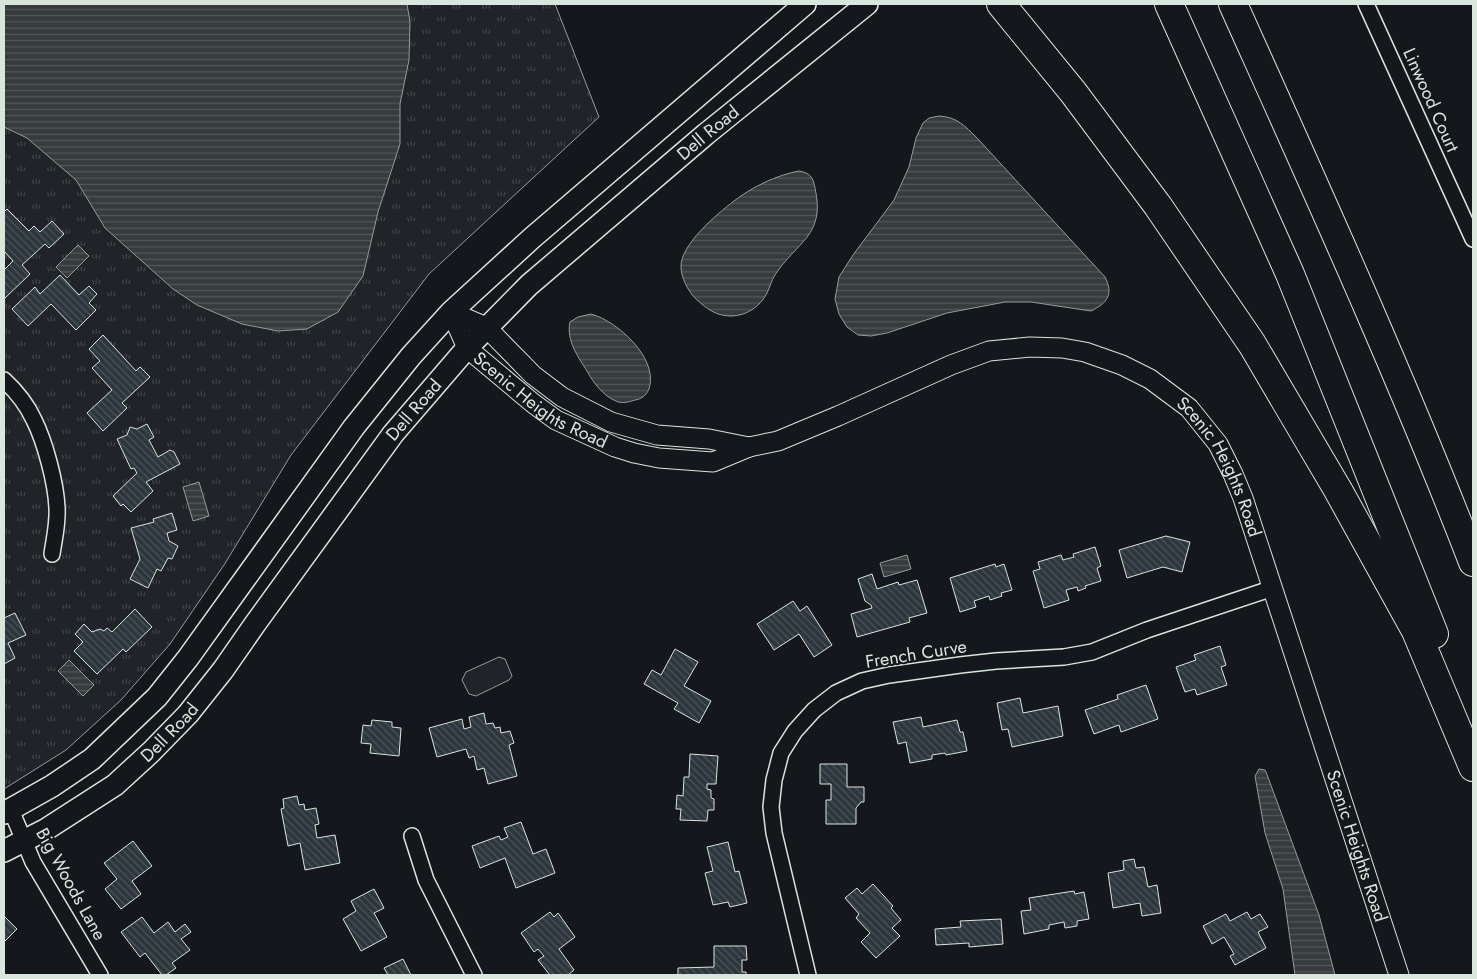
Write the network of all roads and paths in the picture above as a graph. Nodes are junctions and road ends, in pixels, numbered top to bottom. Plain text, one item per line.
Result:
1 (805, 4) edge
2 (867, 4) edge
3 (1001, 4) edge
4 (1169, 4) edge
5 (1233, 4) edge
6 (1250, 4) edge
7 (1366, 4) edge
8 (1473, 240) edge
9 (1360, 286) junction
10 (451, 312) junction
11 (486, 327) junction
12 (467, 348) junction
13 (4, 380) edge
14 (749, 447) junction
15 (52, 554) dead end
16 (1473, 562) edge
17 (1273, 588) junction
18 (1473, 730) edge
19 (1473, 768) edge
20 (7, 811) edge
21 (412, 836) dead end
22 (24, 841) junction
23 (4, 851) edge
24 (100, 975) edge
25 (474, 975) edge
26 (808, 975) edge
27 (1399, 975) edge

1 - 10 main road, Dell Road
2 - 11 main road, Dell Road
3 - 19 highway
4 - 18 highway
5 - 9 highway
6 - 9 highway
7 - 8 street, Linwood Court
9 - 16 highway
10 - 11 street, Scenic Heights Road
10 - 12 street, Scenic Heights Road
10 - 20 main road, Dell Road
11 - 12 main road, Dell Road
11 - 14 street, Scenic Heights Road
12 - 14 street, Scenic Heights Road
12 - 22 main road, Dell Road
13 - 15 street
14 - 17 street, Scenic Heights Road
17 - 26 street, French Curve
17 - 27 street, Scenic Heights Road
20 - 22 street, Big Woods Lane
21 - 25 street
22 - 23 main road, Dell Road
22 - 24 street, Big Woods Lane

